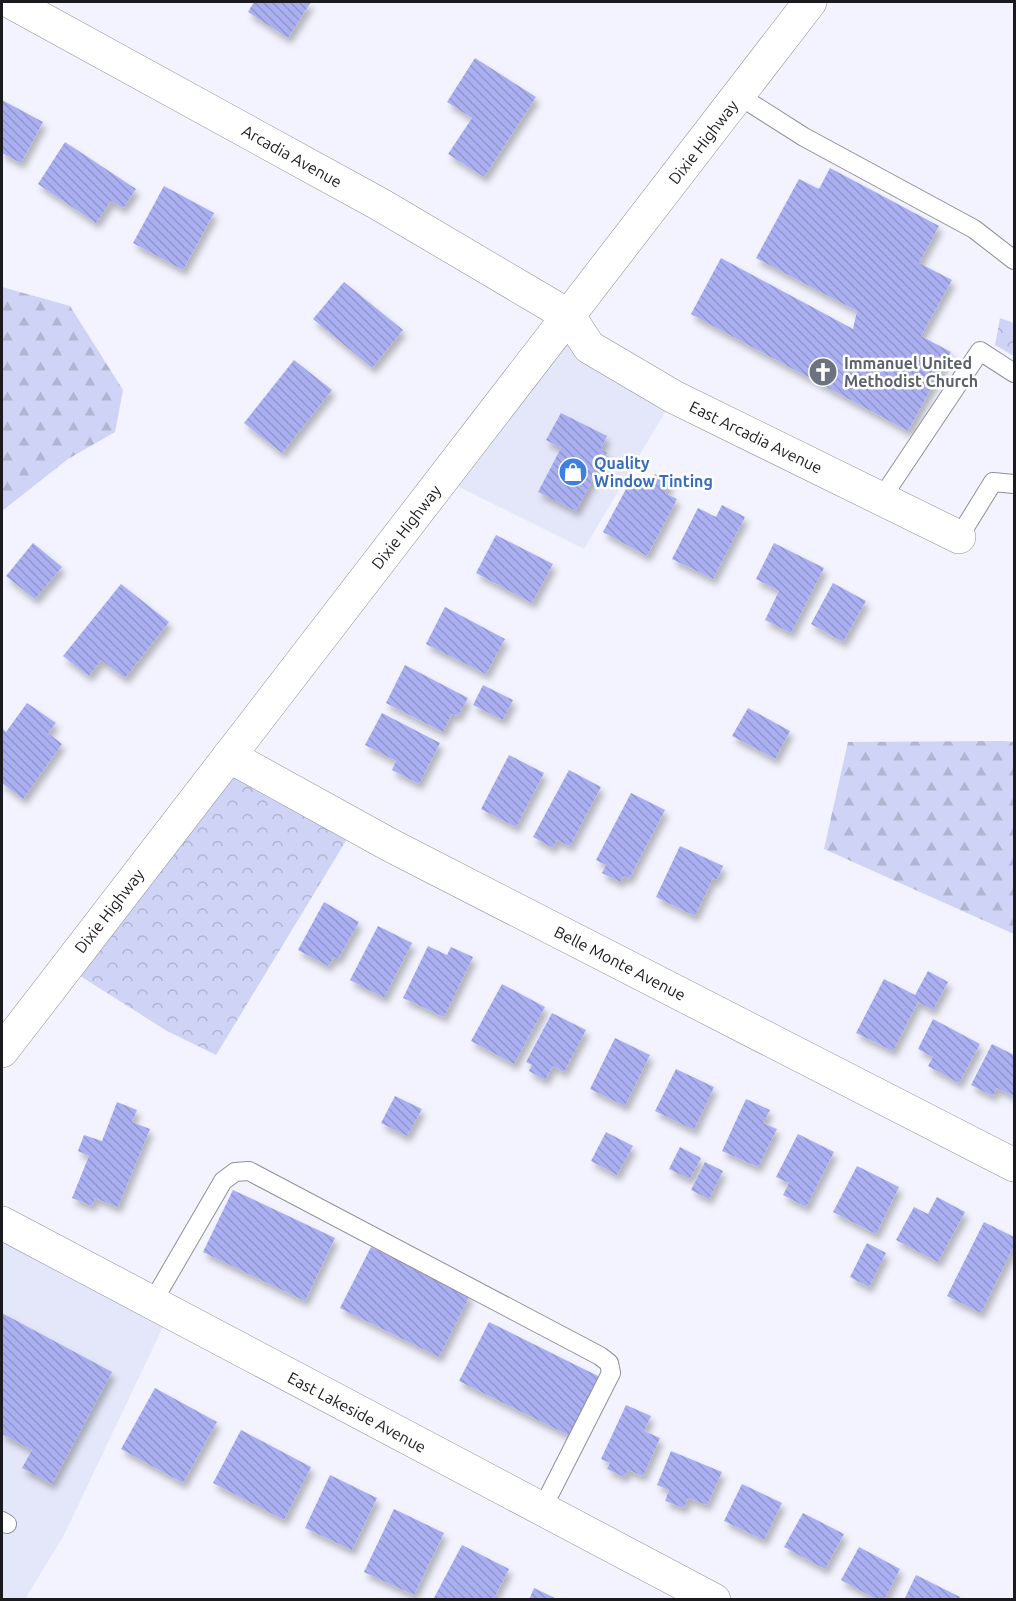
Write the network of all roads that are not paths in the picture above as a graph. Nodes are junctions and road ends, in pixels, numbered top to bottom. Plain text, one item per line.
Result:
1 (11, 2) edge
2 (810, 2) edge
3 (738, 95) junction
4 (1014, 260) edge
5 (569, 316) junction
6 (1014, 373) edge
7 (1014, 484) edge
8 (881, 500) junction
9 (959, 537) joint
10 (229, 756) junction
11 (2, 1048) edge
12 (1014, 1165) edge
13 (2, 1223) edge
14 (152, 1303) junction
15 (542, 1509) junction
16 (714, 1599) edge

1 - 5 street, Arcadia Avenue
2 - 3 street, Dixie Highway
3 - 4 lane
3 - 5 street, Dixie Highway
5 - 8 street, East Arcadia Avenue
5 - 10 street, Dixie Highway
6 - 8 lane
7 - 9 lane
8 - 9 street, East Arcadia Avenue
10 - 11 street, Dixie Highway
10 - 12 street, Belle Monte Avenue
13 - 14 street, East Lakeside Avenue
14 - 15 street, East Lakeside Avenue
14 - 15 lane
15 - 16 street, East Lakeside Avenue

